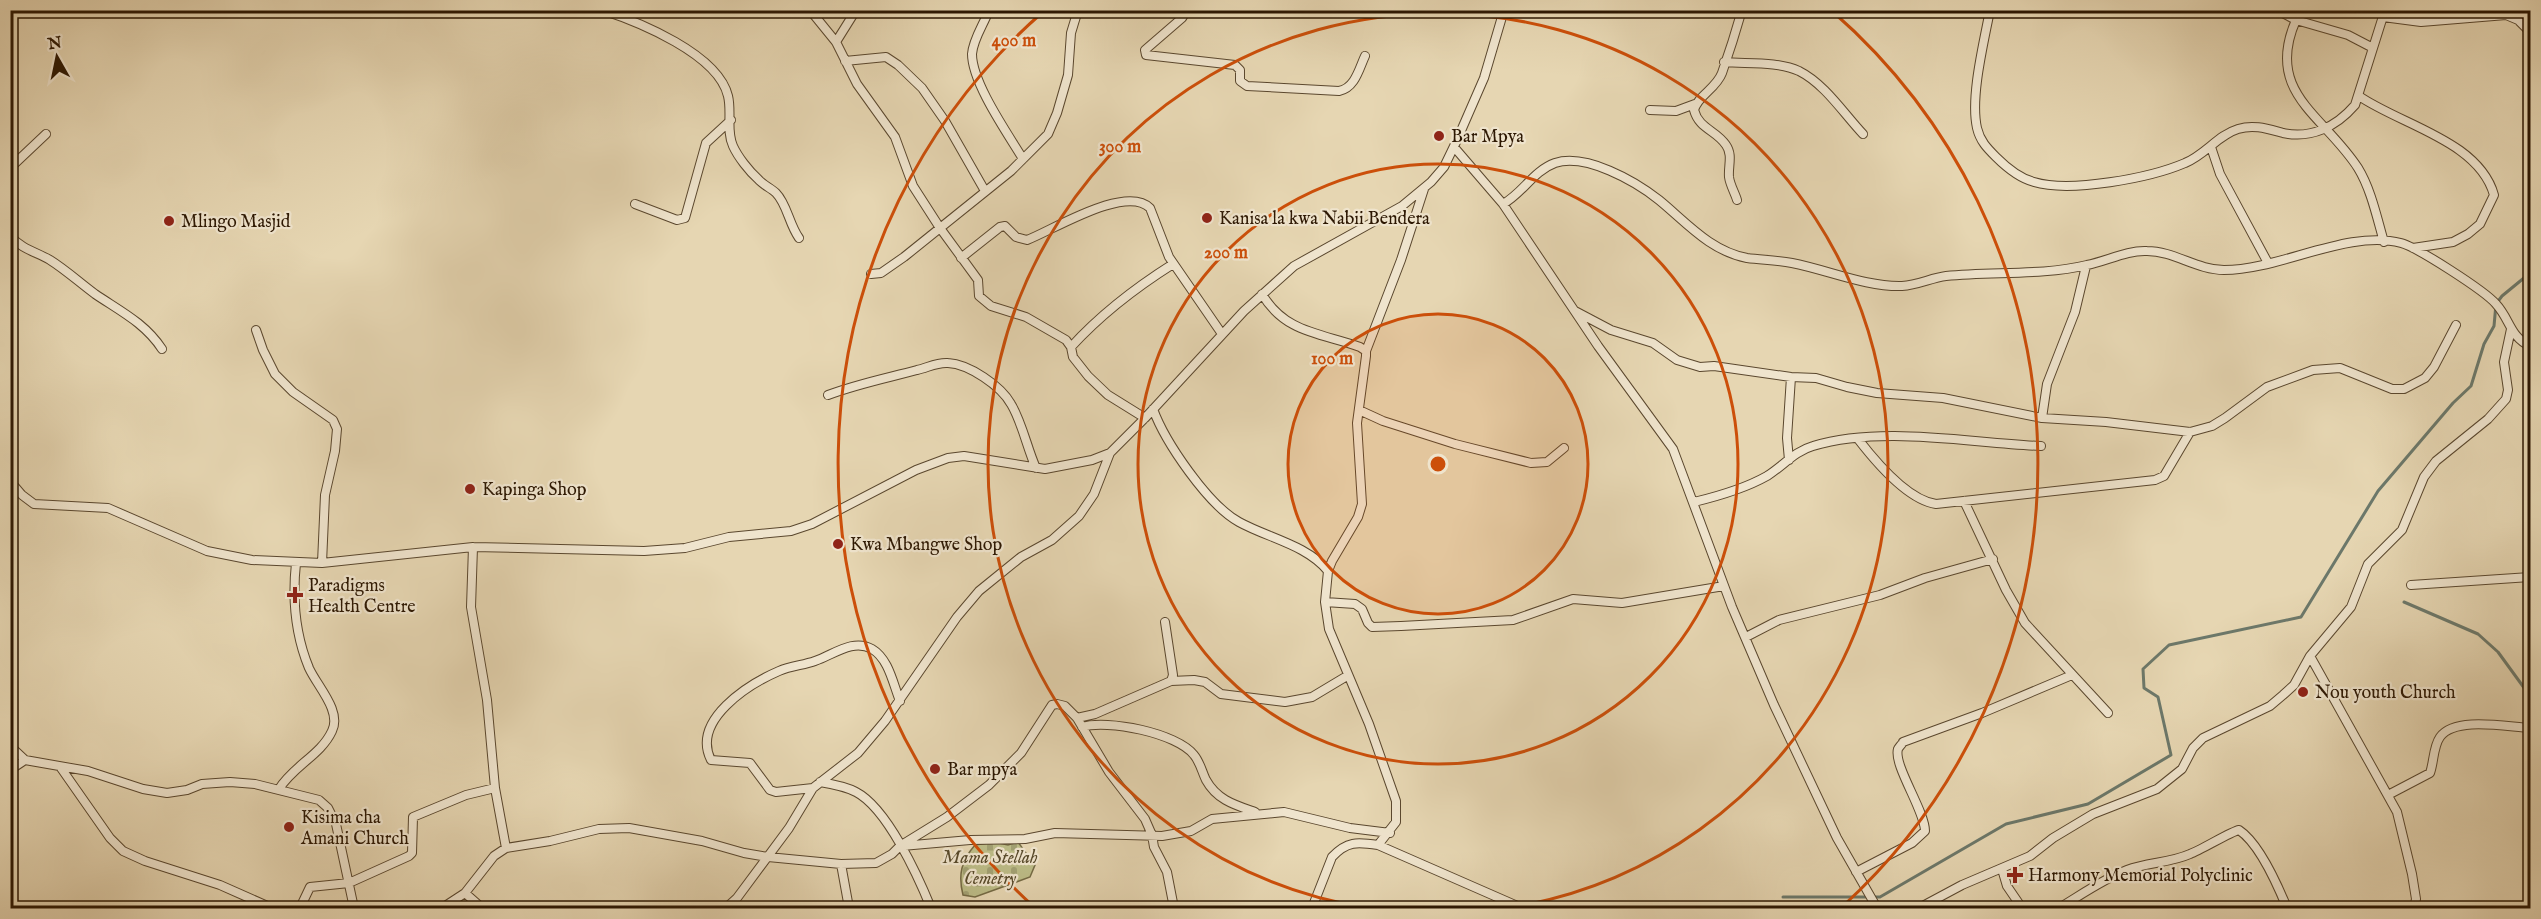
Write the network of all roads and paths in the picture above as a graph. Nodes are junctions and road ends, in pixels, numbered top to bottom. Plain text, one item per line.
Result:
1 (10, 10) edge
2 (602, 10) edge
3 (810, 10) edge
4 (856, 10) edge
5 (989, 10) edge
6 (1078, 10) edge
7 (1187, 10) edge
8 (1504, 10) edge
9 (1742, 10) edge
10 (1990, 10) edge
11 (2277, 10) edge
12 (2384, 14) edge
13 (10, 20) edge
14 (2296, 20) junction
15 (10, 28) edge
16 (2530, 32) edge
17 (836, 42) junction
18 (2373, 48) junction
19 (1365, 56) dead end
20 (845, 61) junction
21 (1724, 62) junction
22 (10, 66) edge
23 (2359, 96) junction
24 (1695, 104) junction
25 (1650, 110) dead end
26 (731, 120) junction
27 (2326, 128) junction
28 (1863, 134) dead end
29 (46, 135) dead end
30 (1454, 147) junction
31 (2211, 147) junction
32 (1023, 159) junction
33 (10, 168) edge
34 (1425, 188) junction
35 (985, 191) junction
36 (1737, 200) dead end
37 (635, 204) dead end
38 (1503, 204) junction
39 (939, 228) junction
40 (10, 236) edge
41 (799, 238) dead end
42 (2384, 242) junction
43 (2413, 248) junction
44 (961, 258) junction
45 (2268, 263) junction
46 (1173, 264) junction
47 (2086, 266) junction
48 (871, 274) dead end
49 (1262, 294) junction
50 (1575, 311) junction
51 (2456, 325) dead end
52 (2511, 329) junction
53 (256, 330) dead end
54 (1222, 334) junction
55 (2530, 346) edge
56 (1071, 347) junction
57 (162, 349) dead end
58 (1366, 351) junction
59 (1791, 377) junction
60 (828, 394) dead end
61 (1153, 409) junction
62 (1359, 410) junction
63 (1145, 418) junction
64 (2042, 418) junction
65 (2190, 432) junction
66 (1858, 439) junction
67 (2041, 446) dead end
68 (1564, 448) dead end
69 (1110, 453) junction
70 (1789, 460) junction
71 (1036, 468) junction
72 (10, 481) edge
73 (1964, 501) junction
74 (1694, 502) junction
75 (473, 547) junction
76 (1993, 559) junction
77 (296, 563) junction
78 (322, 563) junction
79 (1328, 571) junction
80 (2530, 577) edge
81 (2411, 585) dead end
82 (1724, 586) junction
83 (1325, 602) junction
84 (1165, 622) dead end
85 (1746, 637) junction
86 (2310, 656) junction
87 (2072, 675) junction
88 (1347, 676) junction
89 (1171, 681) junction
90 (900, 701) junction
91 (2108, 713) dead end
92 (1077, 718) junction
93 (1082, 727) junction
94 (2530, 728) edge
95 (10, 746) edge
96 (25, 760) junction
97 (61, 768) junction
98 (10, 770) edge
99 (820, 782) junction
100 (495, 788) junction
101 (813, 788) junction
102 (279, 789) junction
103 (2388, 795) junction
104 (1259, 814) junction
105 (1390, 833) junction
106 (1152, 835) junction
107 (1378, 845) junction
108 (900, 846) junction
109 (507, 849) junction
110 (768, 857) junction
111 (841, 864) junction
112 (2002, 869) junction
113 (1856, 872) junction
114 (349, 883) junction
115 (465, 893) junction
116 (1505, 902) junction
117 (272, 909) edge
118 (300, 909) edge
119 (354, 909) edge
120 (442, 909) edge
121 (482, 909) edge
122 (726, 909) edge
123 (849, 909) edge
124 (931, 909) edge
125 (1174, 909) edge
126 (1312, 909) edge
127 (1497, 909) edge
128 (1522, 909) edge
129 (1877, 909) edge
130 (1919, 909) edge
131 (2022, 909) edge
132 (2059, 909) edge
133 (2287, 909) edge
134 (2414, 909) edge

1 - 13 street
2 - 26 street
3 - 17 street
4 - 17 street
5 - 32 street
6 - 32 street
7 - 19 street
8 - 30 street
9 - 21 street
10 - 31 street
11 - 14 street
12 - 16 street
12 - 18 street
14 - 18 street
14 - 27 street
15 - 22 street
17 - 20 street
18 - 23 street
20 - 35 street
20 - 39 street
21 - 24 street
21 - 28 street
23 - 27 street
23 - 43 street
24 - 25 street
24 - 36 street
26 - 37 street
26 - 41 street
27 - 31 street
27 - 42 street
29 - 33 street
30 - 34 street
30 - 38 street
31 - 45 street
32 - 35 street
34 - 49 street
34 - 58 street
35 - 39 street
38 - 47 street
38 - 50 street
39 - 44 street
39 - 48 street
40 - 57 street
42 - 43 street
42 - 45 street
43 - 52 street
44 - 46 street
44 - 56 street
45 - 47 street
46 - 54 street
46 - 56 street
47 - 64 street
49 - 54 street
49 - 58 street
50 - 59 street
50 - 74 street
51 - 65 street
52 - 55 street
52 - 86 street
53 - 78 street
54 - 61 street
56 - 63 street
58 - 62 street
59 - 64 street
59 - 70 street
60 - 71 street
61 - 63 street
61 - 79 street
62 - 68 street
62 - 79 street
63 - 69 street
64 - 65 street
65 - 73 street
66 - 67 street
66 - 70 street
66 - 73 street
69 - 71 street
69 - 90 street
70 - 74 street
71 - 75 street
72 - 77 street
73 - 76 street
74 - 82 street
75 - 78 street
75 - 100 street
76 - 85 street
76 - 87 street
77 - 78 street
77 - 102 street
79 - 83 street
80 - 81 street
82 - 83 street
82 - 85 street
83 - 88 street
84 - 89 street
85 - 113 street
86 - 103 street
86 - 112 street
87 - 91 street
87 - 113 street
88 - 89 street
88 - 105 street
89 - 92 street
90 - 99 street
90 - 101 street
92 - 93 street
92 - 108 street
93 - 104 street
93 - 106 street
94 - 103 street
95 - 96 street
96 - 97 street
96 - 98 street
97 - 102 street
97 - 117 street
99 - 101 street
99 - 108 street
100 - 109 street
100 - 114 street
101 - 110 street
102 - 114 street
103 - 134 street
104 - 105 street
104 - 106 street
105 - 107 street
106 - 108 street
106 - 125 street
107 - 116 street
107 - 126 street
108 - 111 street
108 - 124 street
109 - 110 street
109 - 115 street
110 - 111 street
110 - 122 street
111 - 123 street
112 - 130 street
112 - 131 street
113 - 129 street
114 - 118 street
114 - 119 street
115 - 120 street
115 - 121 street
116 - 127 street
116 - 128 street
132 - 133 street

